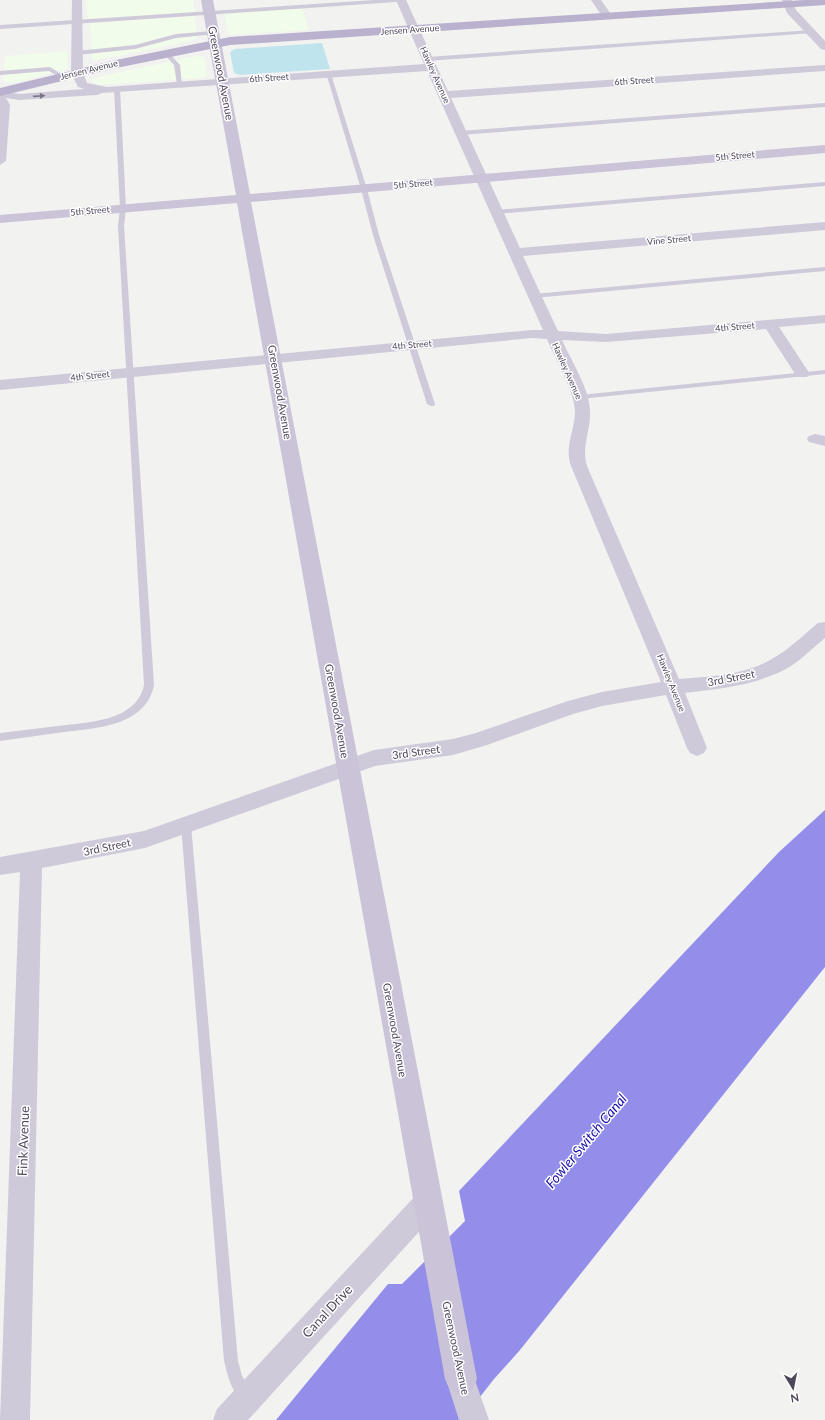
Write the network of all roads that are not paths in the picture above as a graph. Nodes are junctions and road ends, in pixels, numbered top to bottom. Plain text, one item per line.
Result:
1 (77, 0) edge
2 (207, 0) edge
3 (396, 0) edge
4 (401, 0) edge
5 (596, 0) edge
6 (788, 2) edge
7 (825, 2) edge
8 (210, 13) junction
9 (608, 17) junction
10 (77, 23) junction
11 (0, 27) edge
12 (414, 30) junction
13 (811, 32) junction
14 (214, 38) junction
15 (175, 44) junction
16 (825, 47) edge
17 (136, 48) junction
18 (77, 53) junction
19 (166, 53) junction
20 (150, 57) junction
21 (429, 63) junction
22 (825, 68) edge
23 (0, 73) edge
24 (77, 73) junction
25 (328, 74) junction
26 (63, 77) junction
27 (223, 81) junction
28 (180, 84) junction
29 (112, 89) junction
30 (0, 93) edge
31 (444, 95) junction
32 (0, 97) edge
33 (825, 105) edge
34 (460, 133) junction
35 (825, 149) edge
36 (0, 161) edge
37 (480, 178) junction
38 (825, 184) edge
39 (364, 189) junction
40 (243, 199) junction
41 (123, 208) junction
42 (496, 212) junction
43 (0, 219) edge
44 (825, 226) edge
45 (514, 253) junction
46 (825, 269) edge
47 (534, 296) junction
48 (825, 319) edge
49 (770, 324) junction
50 (551, 334) junction
51 (412, 345) junction
52 (274, 358) junction
53 (131, 372) junction
54 (825, 372) edge
55 (802, 374) junction
56 (0, 385) edge
57 (580, 397) junction
58 (431, 404) dead end
59 (825, 628) edge
60 (673, 687) junction
61 (0, 737) edge
62 (697, 748) dead end
63 (347, 768) junction
64 (186, 825) junction
65 (31, 861) junction
66 (0, 866) edge
67 (427, 1203) junction
68 (461, 1379) joint
69 (249, 1396) junction
70 (15, 1420) edge
71 (228, 1420) edge
72 (474, 1420) edge

1 - 10 street
2 - 8 street, Greenwood Avenue
3 - 8 lane
4 - 12 street, Hawley Avenue
5 - 9 street
6 - 7 main road, Jensen Avenue
6 - 9 main road, Jensen Avenue
6 - 13 street
8 - 10 lane
8 - 14 street, Greenwood Avenue
9 - 12 main road, Jensen Avenue
10 - 11 lane
10 - 18 street
12 - 14 main road, Jensen Avenue
12 - 21 street, Hawley Avenue
13 - 16 street
13 - 21 lane
14 - 15 main road, Jensen Avenue
14 - 15 lane
14 - 27 street, Greenwood Avenue
15 - 17 lane
15 - 19 main road, Jensen Avenue
17 - 18 lane
17 - 20 lane
18 - 24 street
19 - 20 main road, Jensen Avenue
19 - 28 lane
20 - 24 main road, Jensen Avenue
21 - 25 street, 6th Street
21 - 31 street, Hawley Avenue
22 - 31 street, 6th Street
23 - 26 lane
24 - 26 main road, Jensen Avenue
24 - 29 street, 6th Street
25 - 27 street, 6th Street
25 - 39 lane
26 - 30 main road, Jensen Avenue
27 - 28 street, 6th Street
27 - 40 street, Greenwood Avenue
28 - 29 street, 6th Street
30 -> 29 street, 6th Street
29 - 41 lane
31 - 34 street, Hawley Avenue
32 - 36 street
33 - 34 lane
34 - 37 street, Hawley Avenue
35 - 37 street, 5th Street
37 - 39 street, 5th Street
37 - 42 street, Hawley Avenue
38 - 42 lane
39 - 40 street, 5th Street
39 - 51 lane
40 - 41 street, 5th Street
40 - 52 street, Greenwood Avenue
41 - 43 street, 5th Street
41 - 53 lane
42 - 45 street, Hawley Avenue
44 - 45 street, Vine Street
45 - 47 street, Hawley Avenue
46 - 47 lane
47 - 50 street, Hawley Avenue
48 - 49 street, 4th Street
49 - 50 street, 4th Street
49 - 55 street
50 - 51 street, 4th Street
50 - 57 street, Hawley Avenue
51 - 52 street, 4th Street
51 - 58 lane
52 - 53 street, 4th Street
52 - 63 street, Greenwood Avenue
53 - 56 street, 4th Street
53 - 61 lane
54 - 55 lane
55 - 57 lane
57 - 60 street, Hawley Avenue
59 - 60 street, 3rd Street
60 - 62 street, Hawley Avenue
60 - 63 street, 3rd Street
63 - 64 street, 3rd Street
63 - 67 street, Greenwood Avenue
64 - 65 street, 3rd Street
64 - 69 lane
65 - 66 street, 3rd Street
65 - 70 street, Fink Avenue
67 - 68 street, Greenwood Avenue
67 - 69 street, Canal Drive
68 - 72 street, Greenwood Avenue
69 - 71 street, Canal Drive

